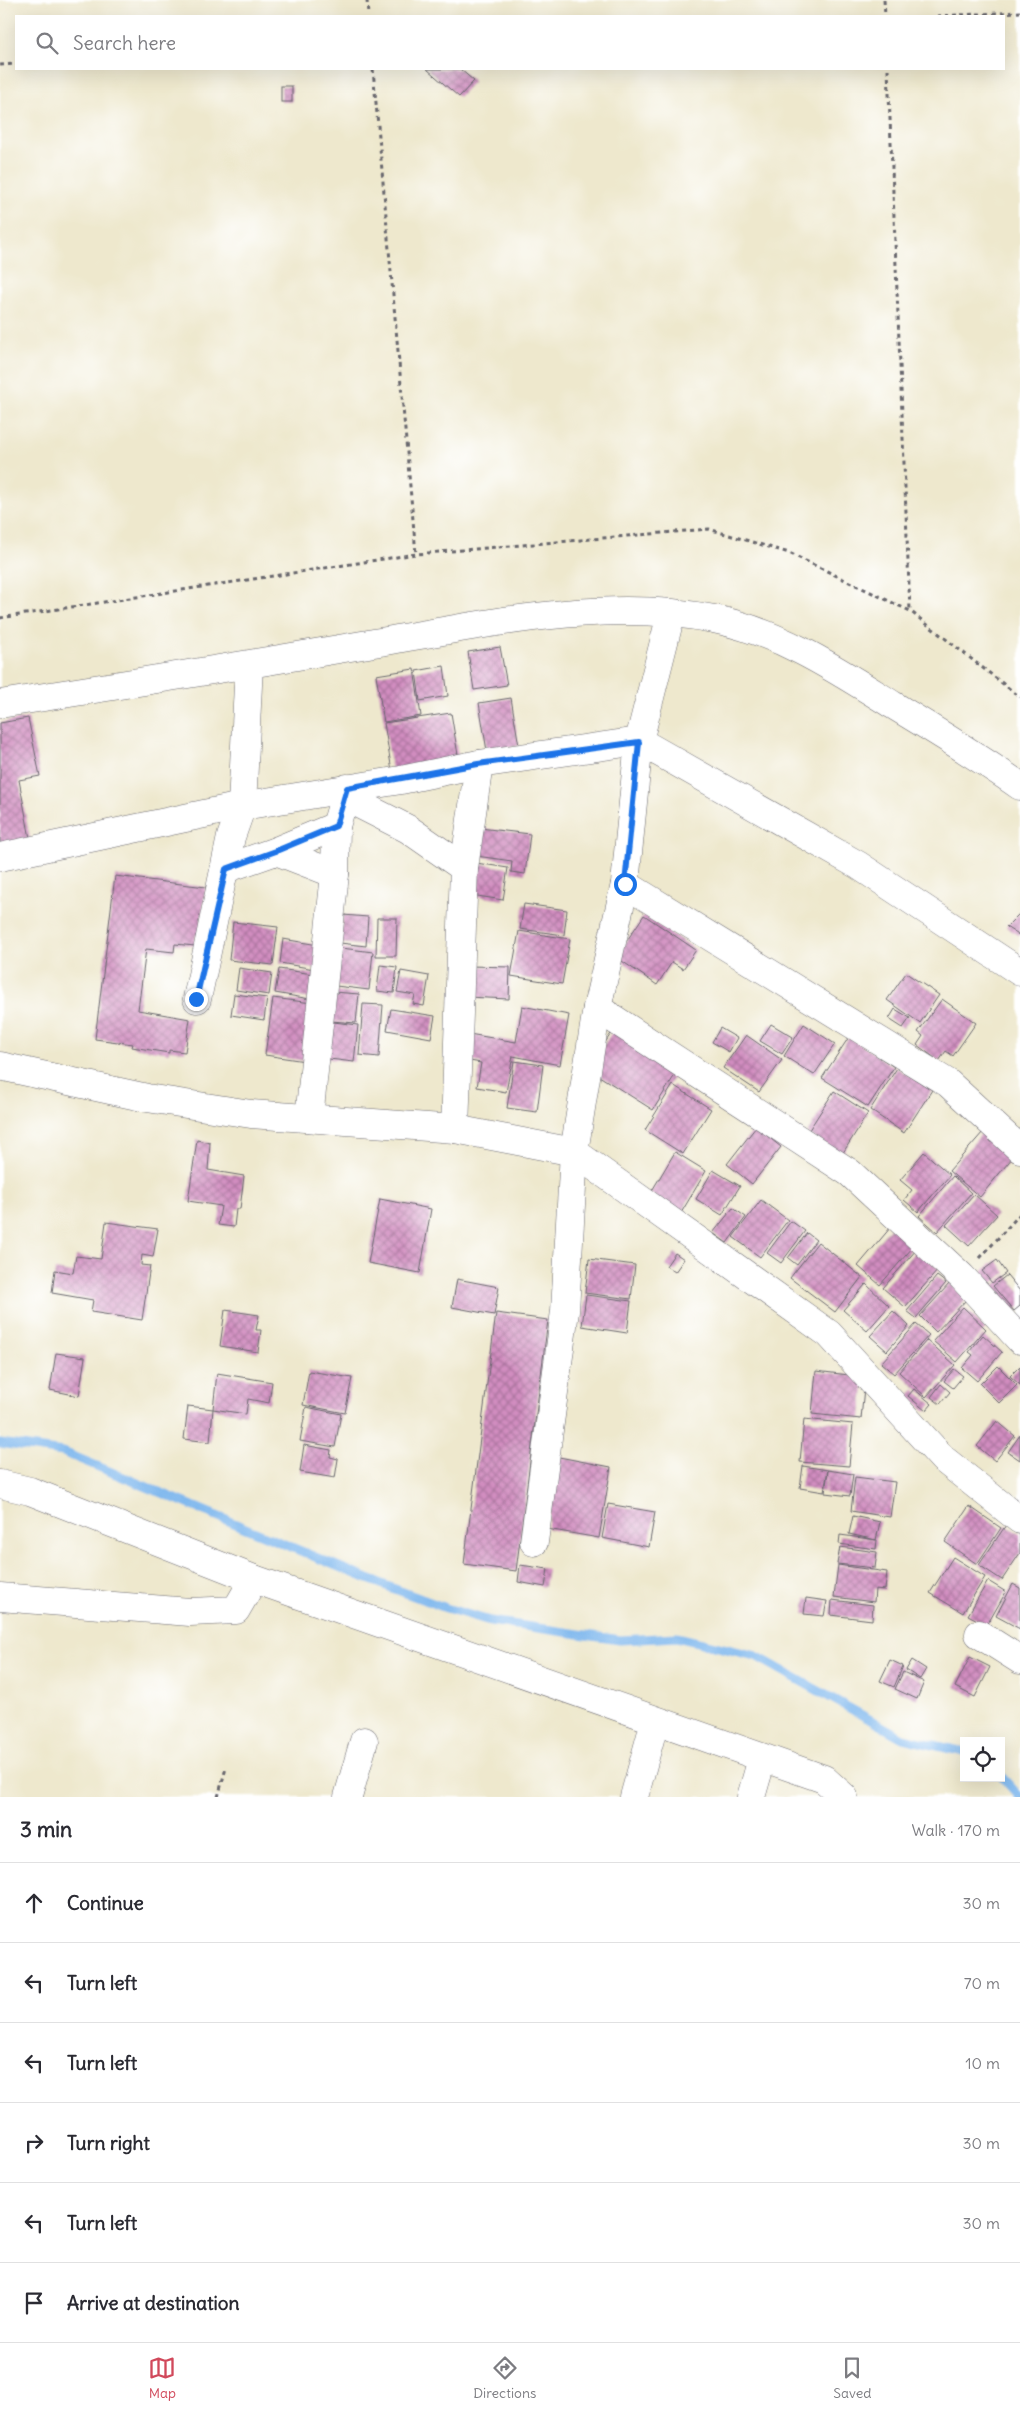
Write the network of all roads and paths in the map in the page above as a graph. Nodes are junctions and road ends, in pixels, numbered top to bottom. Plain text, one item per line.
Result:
1 (367, 0) edge
2 (884, 0) edge
3 (1020, 12) edge
4 (368, 15) edge
5 (886, 15) edge
6 (958, 15) edge
7 (15, 64) edge
8 (0, 65) edge
9 (372, 70) edge
10 (888, 70) edge
11 (416, 554) junction
12 (910, 611) junction
13 (672, 614) junction
14 (0, 618) edge
15 (249, 664) junction
16 (1020, 698) edge
17 (0, 704) edge
18 (639, 742) junction
19 (478, 764) junction
20 (1020, 786) edge
21 (346, 792) junction
22 (242, 806) junction
23 (336, 826) junction
24 (276, 851) junction
25 (0, 856) edge
26 (464, 868) junction
27 (226, 869) junction
28 (334, 874) junction
29 (625, 884) junction
30 (1020, 972) edge
31 (196, 999) dead end
32 (598, 1008) junction
33 (0, 1066) edge
34 (309, 1118) junction
35 (455, 1129) junction
36 (1020, 1149) edge
37 (574, 1152) junction
38 (1020, 1214) edge
39 (962, 1278) junction
40 (1020, 1340) edge
41 (0, 1484) edge
42 (1020, 1520) edge
43 (534, 1542) dead end
44 (254, 1580) junction
45 (0, 1597) edge
46 (979, 1634) dead end
47 (1020, 1660) edge
48 (655, 1721) junction
49 (364, 1741) dead end
50 (762, 1759) junction
51 (226, 1768) dead end
52 (218, 1797) edge
53 (348, 1797) edge
54 (634, 1797) edge
55 (751, 1797) edge
56 (844, 1797) edge

1 - 4 path
2 - 5 path
3 - 6 path
7 - 8 path
9 - 11 path
10 - 12 path
11 - 12 path
11 - 14 path
12 - 16 path
13 - 15 street
13 - 18 street
13 - 20 street
15 - 17 street
15 - 22 street
18 - 19 street
18 - 29 street
18 - 30 street
19 - 21 street
19 - 26 street
21 - 22 street
21 - 23 street
21 - 26 street
22 - 25 street
22 - 27 street
23 - 24 street
23 - 28 street
24 - 27 street
24 - 28 street
26 - 35 street
27 - 31 street
28 - 34 street
29 - 32 street
29 - 36 street
32 - 37 street
32 - 39 street
33 - 34 street
34 - 35 street
35 - 37 street
37 - 42 street
37 - 43 street
38 - 39 path
39 - 40 street
41 - 44 street
44 - 45 street
44 - 48 street
46 - 47 street
48 - 50 street
48 - 54 street
49 - 53 street
50 - 55 street
50 - 56 street
51 - 52 path

